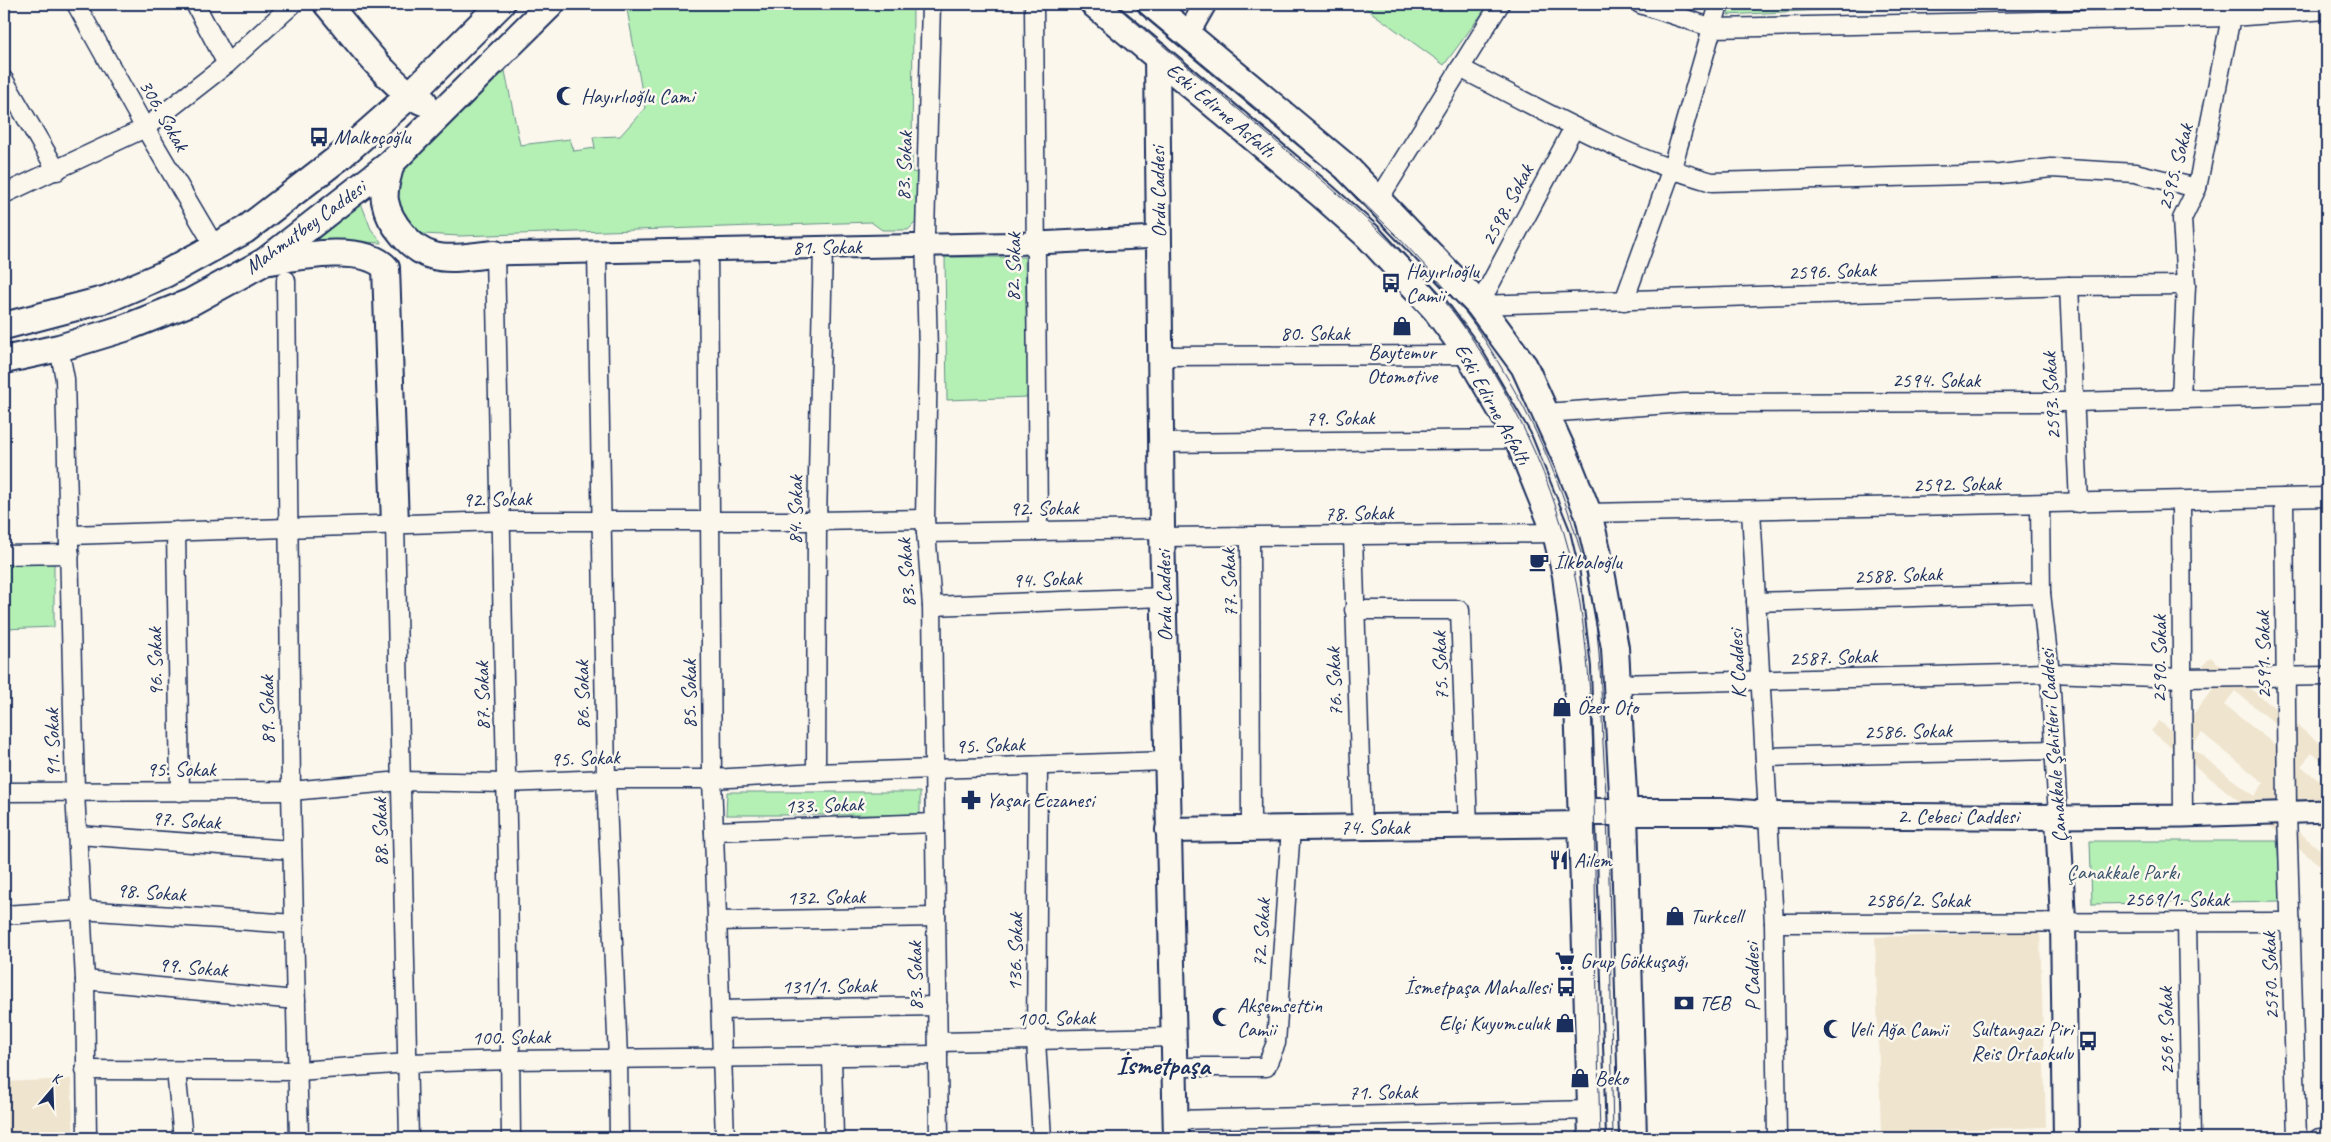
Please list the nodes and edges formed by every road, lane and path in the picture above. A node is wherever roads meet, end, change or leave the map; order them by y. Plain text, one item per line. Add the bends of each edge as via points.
1 (76, 4) edge
2 (194, 4) edge
3 (293, 4) edge
4 (327, 4) edge
5 (501, 4) edge
6 (551, 4) edge
7 (931, 4) edge
8 (1034, 4) edge
9 (1094, 4) edge
10 (1152, 4) edge
11 (1204, 4) edge
12 (1500, 4) edge
13 (1640, 4) edge
14 (1719, 4) edge
15 (2327, 10) edge
16 (2231, 17) junction
17 (1714, 28) junction
18 (1188, 34) junction
19 (1156, 55) junction
20 (227, 64) junction
21 (1460, 68) junction
22 (4, 80) edge
23 (410, 95) junction
24 (451, 104) junction
25 (1574, 127) junction
26 (145, 128) junction
27 (391, 164) junction
28 (57, 171) junction
29 (1671, 171) junction
30 (2197, 188) junction
31 (4, 194) edge
32 (1379, 199) junction
33 (1158, 237) junction
34 (1037, 242) junction
35 (926, 244) junction
36 (216, 247) junction
37 (823, 247) junction
38 (708, 249) junction
39 (597, 251) junction
40 (495, 254) junction
41 (264, 262) junction
42 (286, 280) dead end
43 (2186, 285) junction
44 (2069, 286) junction
45 (1624, 301) junction
46 (1479, 305) junction
47 (5, 322) edge
48 (59, 348) junction
49 (1160, 356) junction
50 (1469, 356) junction
51 (4, 360) edge
52 (2327, 395) edge
53 (2181, 398) junction
54 (2074, 402) junction
55 (1545, 413) junction
56 (1518, 439) junction
57 (1162, 443) junction
58 (2327, 497) edge
59 (2284, 498) junction
60 (2181, 500) junction
61 (2079, 503) junction
62 (2040, 505) junction
63 (1751, 510) junction
64 (1588, 513) junction
65 (710, 520) junction
66 (500, 521) junction
67 (602, 521) junction
68 (817, 521) junction
69 (395, 524) junction
70 (925, 526) junction
71 (288, 527) junction
72 (176, 531) junction
73 (1038, 531) junction
74 (1163, 533) junction
75 (1556, 533) junction
76 (70, 535) junction
77 (1353, 536) junction
78 (1250, 537) junction
79 (70, 554) junction
80 (4, 556) edge
81 (2041, 593) junction
82 (1164, 597) junction
83 (1756, 602) junction
84 (932, 606) junction
85 (1354, 610) junction
86 (2050, 673) junction
87 (2285, 676) junction
88 (2327, 676) edge
89 (2181, 678) junction
90 (1761, 681) junction
91 (1617, 684) junction
92 (2054, 750) junction
93 (1764, 757) junction
94 (1167, 761) junction
95 (1038, 766) junction
96 (934, 769) junction
97 (816, 773) junction
98 (606, 779) junction
99 (712, 779) junction
100 (401, 781) junction
101 (506, 782) junction
102 (4, 792) edge
103 (76, 792) junction
104 (180, 792) junction
105 (291, 792) junction
106 (2327, 811) edge
107 (2287, 812) junction
108 (1768, 815) junction
109 (2183, 816) junction
110 (2058, 817) junction
111 (1582, 818) junction
112 (1624, 819) junction
113 (935, 824) junction
114 (1362, 826) junction
115 (1468, 827) junction
116 (1256, 828) junction
117 (1291, 828) junction
118 (1168, 830) junction
119 (714, 831) junction
120 (78, 835) junction
121 (292, 850) junction
122 (80, 910) junction
123 (4, 915) edge
124 (936, 917) junction
125 (2063, 921) junction
126 (717, 922) junction
127 (2291, 922) junction
128 (2187, 923) junction
129 (295, 924) junction
130 (1774, 924) junction
131 (85, 980) junction
132 (296, 1000) junction
133 (938, 1006) junction
134 (721, 1010) junction
135 (1174, 1037) junction
136 (1036, 1041) junction
137 (938, 1049) junction
138 (832, 1056) junction
139 (720, 1057) junction
140 (618, 1058) junction
141 (509, 1060) junction
142 (408, 1062) junction
143 (1174, 1067) junction
144 (85, 1070) junction
145 (298, 1071) junction
146 (176, 1072) junction
147 (1591, 1110) junction
148 (1176, 1129) edge
149 (87, 1138) edge
150 (183, 1138) edge
151 (299, 1138) edge
152 (409, 1138) edge
153 (511, 1138) edge
154 (619, 1138) edge
155 (724, 1138) edge
156 (834, 1138) edge
157 (939, 1138) edge
158 (1042, 1138) edge
159 (1592, 1138) edge
160 (1632, 1138) edge
161 (1777, 1138) edge
162 (2066, 1138) edge
163 (2191, 1138) edge
164 (2297, 1138) edge
165 (2318, 1138) edge
166 (2327, 1138) edge

1 - 26 street, 306. Sokak
2 - 20 street
3 - 20 street
4 - 23 main road
5 - 23 main road, Mahmutbey Caddesi
6 - 24 main road, Mahmutbey Caddesi
7 - 35 street, 83. Sokak
8 - 34 street, 82. Sokak
9 - 19 main road, Eski Edirne Asfaltı
10 - 18 main road, Eski Edirne Asfaltı
11 - 18 street
12 - 21 street
13 - 17 street
14 - 17 street
15 - 16 street
16 - 17 street
16 - 30 street, 2595. Sokak
17 - 29 street
18 - 32 main road, Eski Edirne Asfaltı via 1346,167
19 - 33 main road, Ordu Caddesi
19 - 50 main road, Eski Edirne Asfaltı via 1368,236 1436,310
20 - 26 street
21 - 25 street
21 - 32 street
22 - 28 street
23 - 24 main road via 433,105
23 - 36 main road, Mahmutbey Caddesi via 341,156 245,230
24 - 27 main road, Mahmutbey Caddesi
25 - 29 street
25 - 46 street, 2598. Sokak
26 - 28 street
26 - 36 street, 306. Sokak
27 - 40 main road via 384,188 385,203 408,243 434,256
27 - 41 main road, Mahmutbey Caddesi
28 - 31 street
29 - 30 street via 1712,182 2084,169 2135,173
29 - 45 street
30 - 43 street, 2595. Sokak via 2182,219
32 - 46 main road, Eski Edirne Asfaltı
33 - 34 street, 81. Sokak
33 - 49 main road, Ordu Caddesi
34 - 35 street, 81. Sokak
34 - 73 street, 82. Sokak
35 - 37 street, 81. Sokak
35 - 70 street, 83. Sokak
36 - 47 main road, Mahmutbey Caddesi via 107,299
37 - 38 street, 81. Sokak
37 - 68 street, 84. Sokak
38 - 39 street, 81. Sokak
38 - 65 street, 85. Sokak
39 - 40 street, 81. Sokak
39 - 67 street, 86. Sokak
40 - 66 street, 87. Sokak
41 - 48 main road, Mahmutbey Caddesi via 191,302 125,328
41 - 69 main road via 336,254 369,256 380,260 386,268
42 - 71 street, 89. Sokak
43 - 44 street, 2596. Sokak
43 - 53 street, 2595. Sokak
44 - 45 street, 2596. Sokak
44 - 54 street, 2593. Sokak
45 - 46 street, 2596. Sokak
46 - 55 main road, Eski Edirne Asfaltı via 1524,366
48 - 51 main road, Mahmutbey Caddesi
48 - 76 street, 91. Sokak via 65,380
49 - 50 street, 80. Sokak
49 - 57 main road, Ordu Caddesi
50 - 56 main road, Eski Edirne Asfaltı
52 - 53 street, 2594. Sokak
53 - 54 street, 2594. Sokak
54 - 55 street, 2594. Sokak via 1684,403
54 - 61 street, 2593. Sokak
55 - 64 main road, Eski Edirne Asfaltı
56 - 57 street, 79. Sokak
56 - 75 main road, Eski Edirne Asfaltı
57 - 74 main road, Ordu Caddesi
58 - 59 street, 2592. Sokak
59 - 60 street, 2592. Sokak
59 - 87 street, 2591. Sokak
60 - 61 street, 2592. Sokak
60 - 89 street, 2590. Sokak
61 - 62 street, 2592. Sokak
62 - 63 street, 2592. Sokak
62 - 81 street, Çanakkale Şehitleri Caddesi
63 - 64 street, 2592. Sokak
63 - 83 street, K Caddesi
64 - 91 main road, Eski Edirne Asfaltı via 1615,648
65 - 67 street, 92. Sokak
65 - 68 street, 92. Sokak
65 - 99 street, 85. Sokak
66 - 67 street, 92. Sokak
66 - 69 street, 92. Sokak
66 - 101 street, 87. Sokak
67 - 98 street, 86. Sokak
68 - 70 street, 92. Sokak
68 - 97 street, 84. Sokak
69 - 71 street, 92. Sokak
69 - 100 street, 88. Sokak
70 - 73 street, 92. Sokak
70 - 84 street, 83. Sokak
71 - 72 street, 92. Sokak
71 - 105 street, 89. Sokak
72 - 76 street, 92. Sokak
72 - 104 street, 96. Sokak
73 - 74 street, 92. Sokak
74 - 78 street, 78. Sokak
74 - 82 main road, Ordu Caddesi
75 - 77 street, 78. Sokak
75 - 111 main road, Eski Edirne Asfaltı via 1566,575 1577,668
76 - 79 street, 91. Sokak
77 - 78 street, 78. Sokak
77 - 85 street, 76. Sokak
78 - 116 street, 77. Sokak
79 - 80 street
79 - 103 street, 91. Sokak
81 - 83 street, 2588. Sokak
81 - 86 street, Çanakkale Şehitleri Caddesi
82 - 84 street, 94. Sokak
82 - 94 main road, Ordu Caddesi
83 - 90 street, K Caddesi
84 - 96 street, 83. Sokak
85 - 114 street, 76. Sokak
85 - 115 street, 75. Sokak via 1460,610
86 - 89 street, 2587. Sokak
86 - 90 street, 2587. Sokak
86 - 92 street, Çanakkale Şehitleri Caddesi
87 - 88 street, 2587. Sokak
87 - 89 street, 2587. Sokak
87 - 107 street, 2591. Sokak
89 - 109 street, 2590. Sokak
90 - 91 street, 2587. Sokak
90 - 93 street, K Caddesi
91 - 112 main road, Eski Edirne Asfaltı
92 - 93 street, 2586. Sokak
92 - 110 street, Çanakkale Şehitleri Caddesi
93 - 108 street, K Caddesi
94 - 95 street, 95. Sokak
94 - 118 main road, Ordu Caddesi
95 - 96 street, 95. Sokak
95 - 136 street, 136. Sokak
96 - 97 street, 95. Sokak
96 - 113 street, 83. Sokak
97 - 99 street, 95. Sokak
98 - 99 street, 95. Sokak
98 - 101 street, 95. Sokak
98 - 140 street, 86. Sokak
99 - 119 street, 85. Sokak
100 - 101 street, 95. Sokak
100 - 105 street, 95. Sokak
100 - 142 street, 88. Sokak
101 - 141 street, 87. Sokak
102 - 103 street, 95. Sokak
103 - 104 street, 95. Sokak
103 - 120 street, 91. Sokak
104 - 105 street, 95. Sokak
105 - 121 street, 89. Sokak
106 - 107 street, 2. Cebeci Caddesi
107 - 109 street, 2. Cebeci Caddesi
107 - 127 street, 2570. Sokak
108 - 110 main road, 2. Cebeci Caddesi
108 - 112 main road via 1727,812
108 - 130 street, P Caddesi
109 - 110 street, 2. Cebeci Caddesi
110 - 125 main road, Çanakkale Şehitleri Caddesi
111 - 112 main road
111 - 115 main road, 74. Sokak
111 - 147 main road, Eski Edirne Asfaltı
112 - 160 main road, Eski Edirne Asfaltı
113 - 119 street, 133. Sokak
113 - 124 street, 83. Sokak
114 - 115 main road, 74. Sokak
114 - 117 main road, 74. Sokak
116 - 117 main road, 74. Sokak
116 - 118 main road, 74. Sokak
117 - 143 street, 72. Sokak via 1276,1043 1266,1067
118 - 135 main road, Ordu Caddesi
119 - 126 street, 85. Sokak
120 - 121 street, 97. Sokak
120 - 122 street, 91. Sokak
121 - 129 street, 89. Sokak
122 - 123 street, 98. Sokak
122 - 129 street, 98. Sokak
122 - 131 street, 91. Sokak
124 - 126 street, 132. Sokak
124 - 133 street, 83. Sokak
125 - 128 street, 2569/1. Sokak
125 - 130 street, 2586/2. Sokak
125 - 162 main road, Çanakkale Şehitleri Caddesi
126 - 134 street, 85. Sokak
127 - 128 street, 2569/1. Sokak
127 - 164 street, 2570. Sokak
128 - 163 street, 2569. Sokak
129 - 132 street, 89. Sokak
130 - 161 street, P Caddesi
131 - 132 street, 99. Sokak
131 - 144 street, 91. Sokak
132 - 145 street, 89. Sokak
133 - 134 street, 131/1. Sokak
133 - 137 street, 83. Sokak
134 - 139 street, 85. Sokak
135 - 136 street, 100. Sokak
135 - 143 main road, Ordu Caddesi
136 - 137 street, 100. Sokak
136 - 158 street, 136. Sokak
137 - 138 street, 100. Sokak
137 - 157 street, 83. Sokak
138 - 139 street, 100. Sokak
138 - 156 street
139 - 140 street, 100. Sokak
139 - 155 street, 85. Sokak
140 - 141 street, 100. Sokak
140 - 154 street, 86. Sokak
141 - 142 street, 100. Sokak
141 - 153 street, 87. Sokak
142 - 145 street, 100. Sokak
142 - 152 street, 88. Sokak
143 - 148 main road, Ordu Caddesi
144 - 146 street, 100. Sokak
144 - 149 street, 91. Sokak
145 - 146 street, 100. Sokak
145 - 151 street, 89. Sokak
146 - 150 street
147 - 148 street, 71. Sokak
147 - 159 main road, Eski Edirne Asfaltı
165 - 166 street

